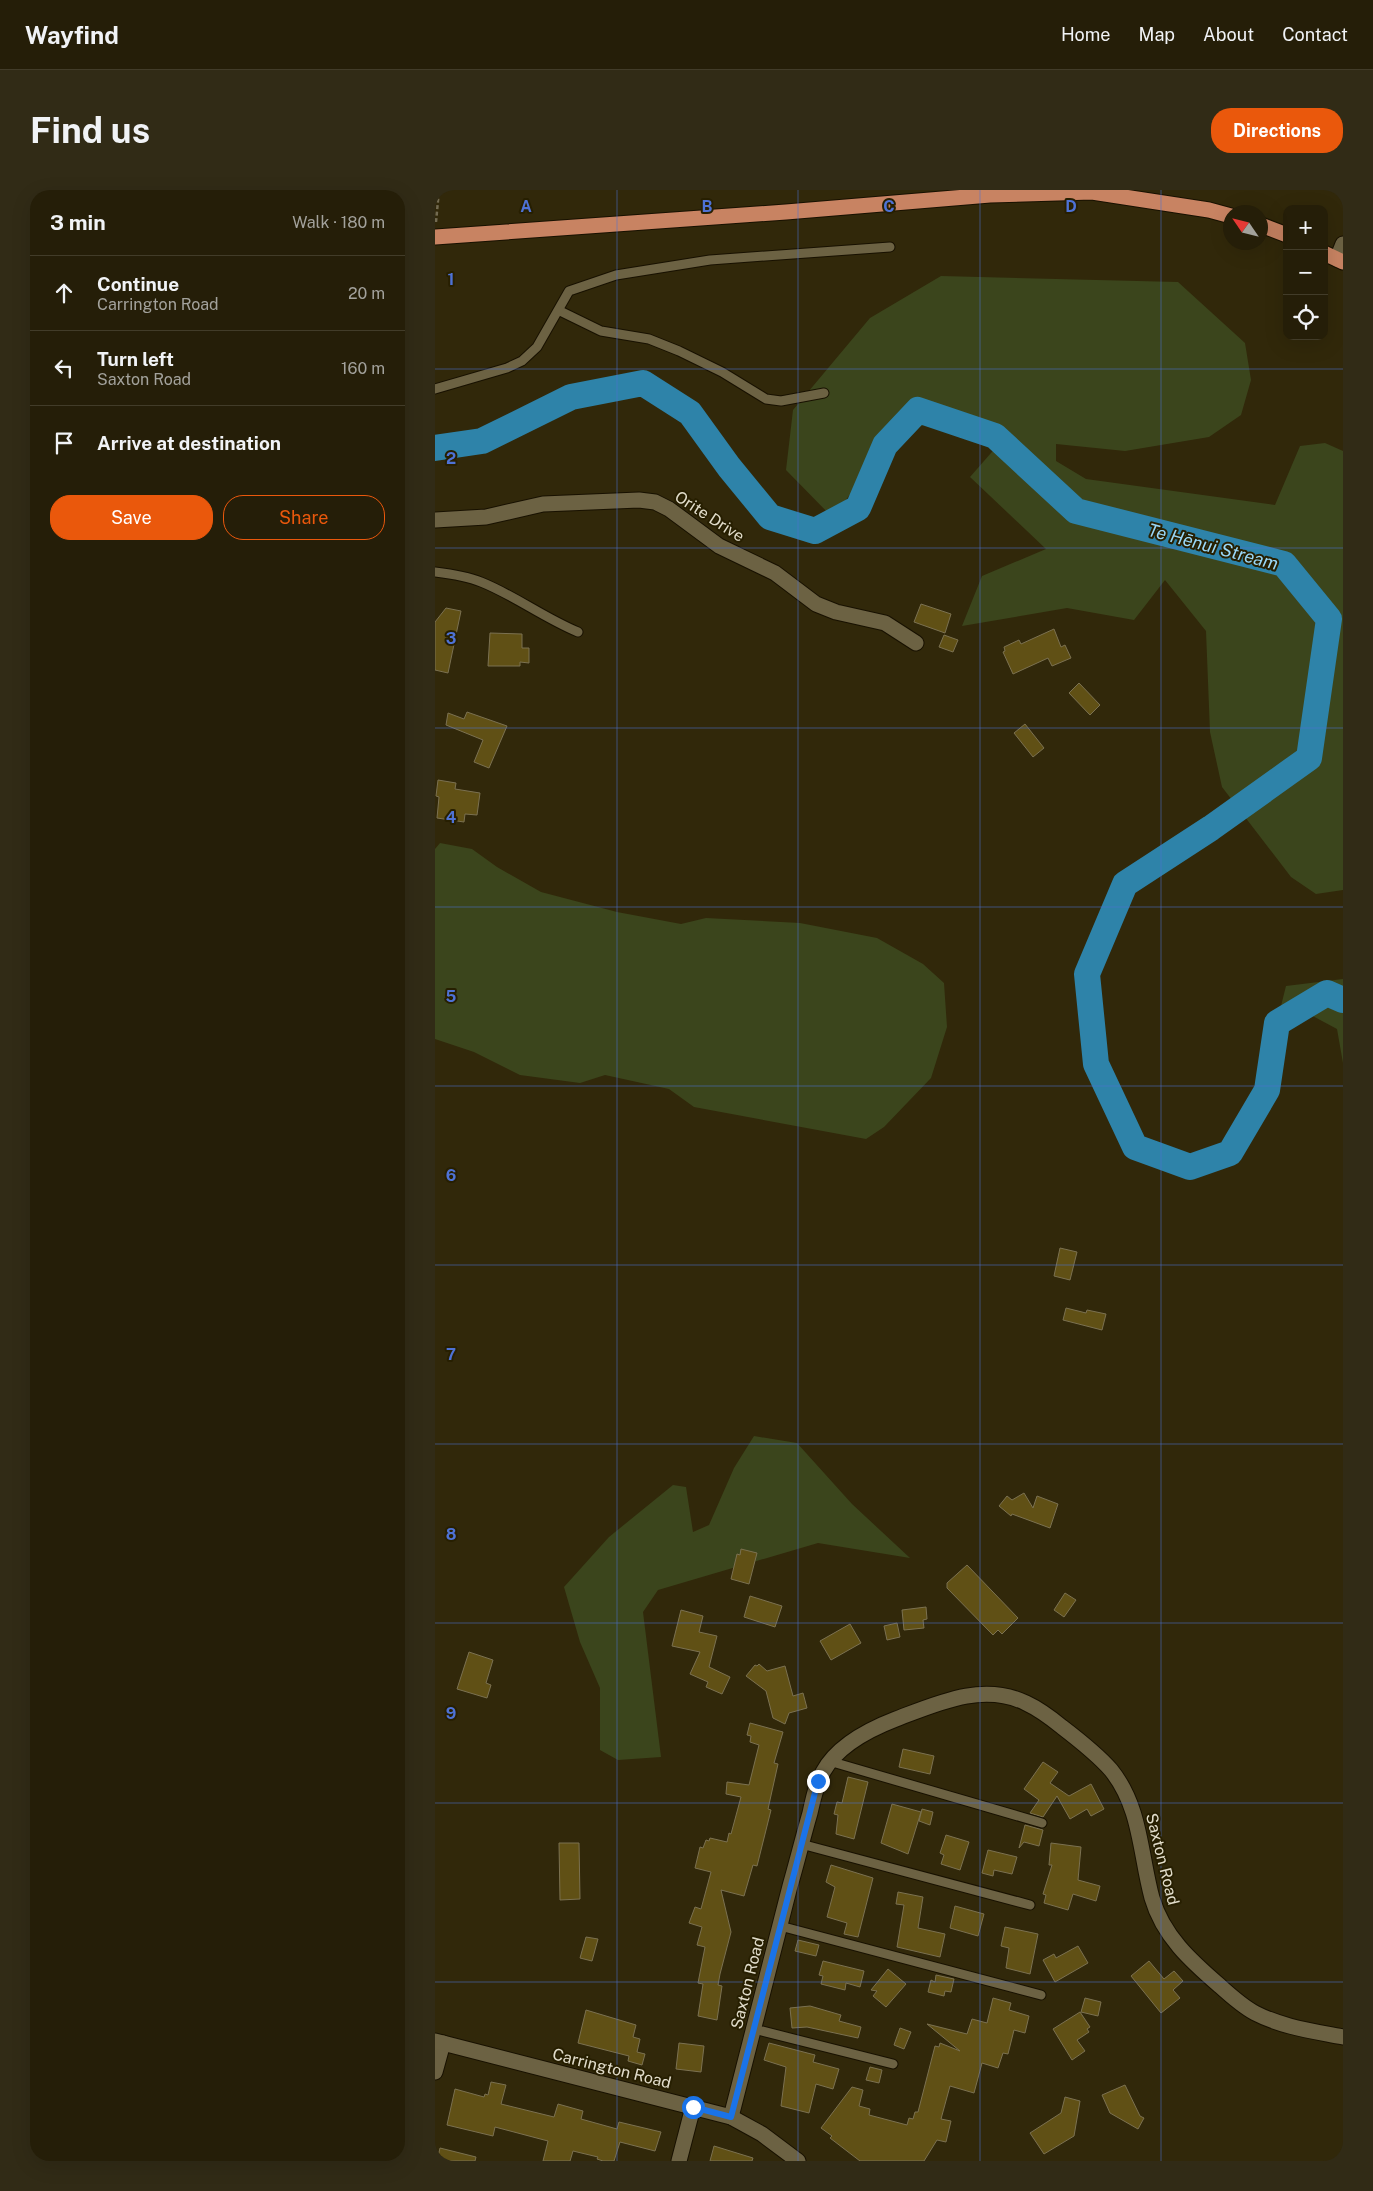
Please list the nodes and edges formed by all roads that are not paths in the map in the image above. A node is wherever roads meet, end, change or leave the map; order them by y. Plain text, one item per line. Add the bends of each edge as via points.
1 (1223, 214) edge
2 (1268, 227) edge
3 (1283, 233) edge
4 (435, 237) edge
5 (1343, 244) edge
6 (890, 247) dead end
7 (1335, 258) edge
8 (559, 311) junction
9 (435, 389) edge
10 (824, 393) dead end
11 (435, 520) edge
12 (435, 572) edge
13 (578, 632) dead end
14 (916, 643) dead end
15 (829, 1761) junction
16 (1042, 1823) dead end
17 (801, 1844) junction
18 (1029, 1905) dead end
19 (780, 1926) junction
20 (1041, 1995) dead end
21 (754, 2029) junction
22 (1343, 2038) edge
23 (439, 2042) edge
24 (893, 2064) dead end
25 (435, 2072) edge
26 (693, 2107) junction
27 (731, 2117) junction
28 (679, 2161) edge
29 (798, 2161) edge

1 - 4 highway via 1092,192 990,196
2 - 3 highway
5 - 7 street
6 - 8 lane via 710,260 616,275 569,291
8 - 9 lane via 537,347 522,361
8 - 10 lane via 601,331 649,339 679,351 766,398 781,401
11 - 14 street, Orite Drive via 486,516 543,504 655,502 719,546 775,573 817,604 836,612 885,623
12 - 13 lane via 481,582
15 - 16 lane
15 - 17 street, Saxton Road via 818,1781
15 - 22 street, Saxton Road via 867,1733 949,1699 995,1694 1027,1703 1095,1754 1121,1785 1140,1835 1158,1914 1179,1949 1255,2013 1286,2025
17 - 18 lane
17 - 19 street, Saxton Road
19 - 20 lane
19 - 21 street, Saxton Road
21 - 24 lane
21 - 27 street, Saxton Road
23 - 25 street
23 - 26 street, Carrington Road
26 - 27 street, Carrington Road
26 - 28 street
27 - 29 street, Carrington Road via 762,2134

